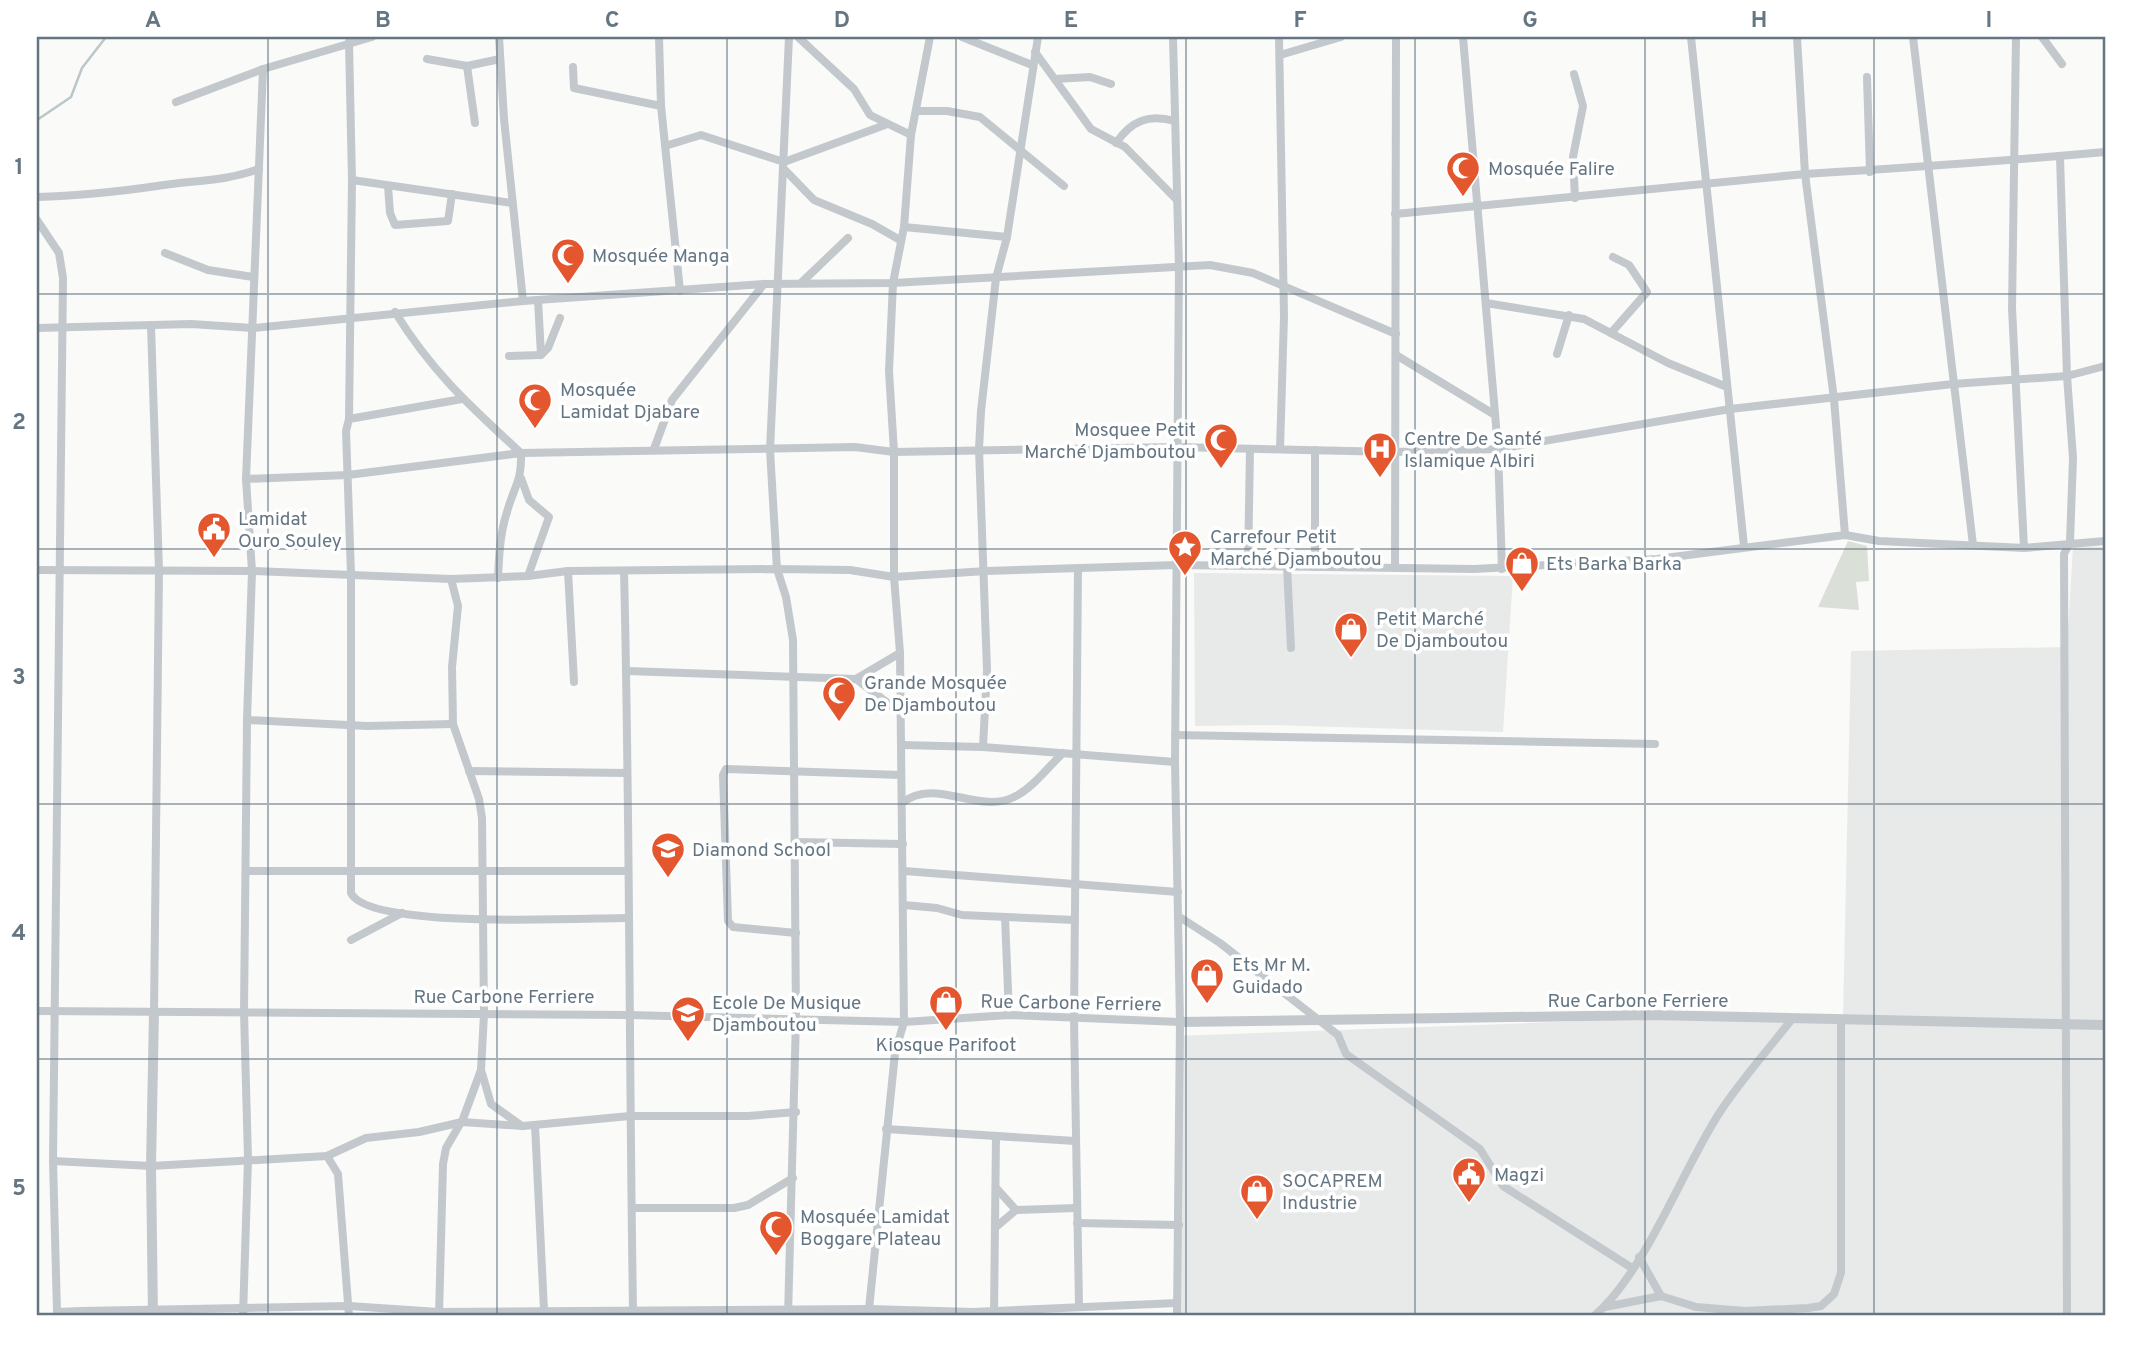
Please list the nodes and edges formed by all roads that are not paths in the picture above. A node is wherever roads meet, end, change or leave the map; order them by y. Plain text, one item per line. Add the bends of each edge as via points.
1 (372, 37) edge
2 (499, 37) edge
3 (659, 37) edge
4 (789, 37) edge
5 (798, 37) edge
6 (930, 37) edge
7 (962, 37) edge
8 (1038, 37) edge
9 (1173, 37) edge
10 (1279, 37) edge
11 (1340, 37) edge
12 (1396, 37) edge
13 (1463, 37) edge
14 (1691, 37) edge
15 (1797, 37) edge
16 (1913, 37) edge
17 (2016, 37) edge
18 (2042, 37) edge
19 (349, 43) junction
20 (1035, 52) junction
21 (1280, 55) junction
22 (427, 59) dead end
23 (500, 59) junction
24 (2062, 64) dead end
25 (1032, 65) junction
26 (467, 66) junction
27 (573, 67) dead end
28 (263, 69) junction
29 (1574, 75) dead end
30 (1867, 77) dead end
31 (1055, 79) junction
32 (1111, 84) dead end
33 (176, 102) dead end
34 (661, 106) junction
35 (916, 111) junction
36 (1175, 121) junction
37 (475, 123) dead end
38 (885, 124) junction
39 (911, 135) junction
40 (1116, 143) junction
41 (665, 146) junction
42 (1020, 151) junction
43 (2105, 152) edge
44 (2060, 156) junction
45 (2016, 160) junction
46 (783, 165) junction
47 (1929, 165) junction
48 (259, 169) junction
49 (1870, 172) junction
50 (1805, 174) junction
51 (352, 180) junction
52 (388, 186) junction
53 (1064, 186) dead end
54 (1707, 186) junction
55 (452, 194) junction
56 (37, 197) edge
57 (1575, 198) junction
58 (1177, 200) junction
59 (512, 203) junction
60 (1475, 207) junction
61 (1395, 214) junction
62 (37, 220) edge
63 (904, 227) junction
64 (1007, 237) junction
65 (848, 238) dead end
66 (900, 240) junction
67 (165, 253) dead end
68 (1613, 257) dead end
69 (1179, 268) junction
70 (253, 277) junction
71 (996, 278) junction
72 (801, 283) junction
73 (893, 283) junction
74 (764, 284) junction
75 (779, 285) junction
76 (1281, 285) junction
77 (680, 291) junction
78 (538, 300) junction
79 (523, 301) junction
80 (1486, 303) junction
81 (395, 313) junction
82 (1569, 315) junction
83 (351, 316) junction
84 (560, 317) dead end
85 (151, 326) junction
86 (61, 327) junction
87 (37, 328) edge
88 (253, 328) junction
89 (1611, 333) junction
90 (1396, 334) junction
91 (1557, 354) dead end
92 (541, 355) junction
93 (1396, 355) junction
94 (509, 356) dead end
95 (2105, 366) edge
96 (2067, 376) junction
97 (2018, 379) junction
98 (1953, 384) junction
99 (1727, 387) junction
100 (462, 399) junction
101 (1834, 399) junction
102 (1730, 409) junction
103 (1495, 415) junction
104 (349, 419) junction
105 (1176, 447) junction
106 (654, 449) junction
107 (979, 449) junction
108 (1250, 449) junction
109 (1280, 449) junction
110 (770, 450) junction
111 (1315, 450) junction
112 (1497, 450) junction
113 (894, 452) junction
114 (1395, 452) junction
115 (521, 453) junction
116 (348, 475) junction
117 (521, 478) junction
118 (246, 479) junction
119 (1845, 535) junction
120 (2105, 541) edge
121 (2070, 542) junction
122 (1972, 545) junction
123 (1744, 546) junction
124 (2024, 548) junction
125 (1177, 565) junction
126 (1248, 566) junction
127 (1287, 567) junction
128 (1314, 567) junction
129 (1079, 568) junction
130 (1395, 568) junction
131 (777, 569) junction
132 (1502, 569) junction
133 (37, 570) edge
134 (986, 570) junction
135 (61, 571) junction
136 (159, 571) junction
137 (252, 571) junction
138 (568, 571) junction
139 (624, 571) junction
140 (351, 574) junction
141 (528, 576) junction
142 (894, 577) junction
143 (498, 578) junction
144 (451, 579) junction
145 (1291, 648) dead end
146 (900, 653) junction
147 (627, 671) junction
148 (856, 678) junction
149 (793, 679) junction
150 (574, 682) dead end
151 (901, 713) junction
152 (247, 720) junction
153 (349, 724) junction
154 (453, 724) junction
155 (1175, 735) junction
156 (1655, 744) dead end
157 (901, 745) junction
158 (983, 747) junction
159 (1063, 753) junction
160 (1076, 754) junction
161 (1175, 762) junction
162 (469, 771) junction
163 (792, 772) junction
164 (627, 773) junction
165 (901, 775) junction
166 (902, 803) junction
167 (795, 842) junction
168 (904, 844) junction
169 (483, 870) junction
170 (246, 871) junction
171 (350, 871) junction
172 (627, 871) junction
173 (904, 871) junction
174 (1076, 883) junction
175 (1178, 892) junction
176 (904, 905) junction
177 (402, 913) junction
178 (1178, 916) junction
179 (1005, 917) junction
180 (627, 918) junction
181 (483, 919) junction
182 (1074, 920) junction
183 (796, 933) junction
184 (351, 940) dead end
185 (37, 1011) edge
186 (56, 1011) junction
187 (154, 1012) junction
188 (244, 1012) junction
189 (484, 1014) junction
190 (629, 1015) junction
191 (1009, 1015) junction
192 (796, 1018) junction
193 (1792, 1019) junction
194 (1074, 1020) junction
195 (1841, 1021) junction
196 (904, 1022) junction
197 (1180, 1022) junction
198 (1318, 1022) junction
199 (2064, 1024) junction
200 (2105, 1025) edge
201 (481, 1070) junction
202 (796, 1112) junction
203 (630, 1116) junction
204 (462, 1122) junction
205 (535, 1125) junction
206 (523, 1126) junction
207 (886, 1129) junction
208 (996, 1136) junction
209 (1075, 1141) junction
210 (327, 1156) junction
211 (248, 1159) junction
212 (53, 1161) junction
213 (151, 1166) junction
214 (793, 1178) junction
215 (997, 1189) junction
216 (632, 1208) junction
217 (1077, 1208) junction
218 (1016, 1210) junction
219 (1077, 1223) junction
220 (1179, 1225) junction
221 (996, 1227) junction
222 (1639, 1256) junction
223 (1632, 1268) junction
224 (1661, 1296) junction
225 (1177, 1303) junction
226 (349, 1306) junction
227 (1079, 1306) junction
228 (1605, 1307) junction
229 (633, 1309) junction
230 (869, 1309) junction
231 (544, 1310) junction
232 (243, 1313) edge
233 (529, 1313) edge
234 (994, 1313) junction
235 (58, 1314) edge
236 (153, 1314) edge
237 (439, 1314) edge
238 (788, 1314) edge
239 (973, 1314) edge
240 (349, 1316) edge
241 (1177, 1316) edge
242 (1594, 1316) edge
243 (2067, 1316) edge

1 - 19 street
2 - 23 street
3 - 34 street
4 - 46 street
5 - 38 street via 854,89 870,115
6 - 35 street
7 - 25 street
8 - 20 street
9 - 36 street
10 - 21 street
11 - 21 street
12 - 61 street
13 - 60 street
14 - 54 street
15 - 50 street
16 - 47 street
17 - 45 street
18 - 24 street
19 - 28 street
19 - 51 street
20 - 25 street
20 - 31 street
21 - 76 street
22 - 26 street
23 - 26 street
23 - 59 street
25 - 42 street
26 - 37 street
27 - 34 street via 573,83 578,89
28 - 33 street
28 - 48 street
29 - 57 street via 1583,106 1573,157
30 - 49 street
31 - 32 street via 1090,77
31 - 40 street via 1091,129
34 - 41 street
35 - 39 street
35 - 42 street via 980,117
36 - 40 street via 1145,118 1133,123
36 - 58 street
38 - 39 street
38 - 46 street
39 - 63 street
40 - 58 street
41 - 46 street via 701,135
41 - 77 street
42 - 53 street
42 - 64 street
43 - 44 street
44 - 45 street
44 - 96 street
45 - 47 street
45 - 97 street via 2012,295
46 - 66 street via 814,200
46 - 75 street
47 - 49 street
47 - 98 street
48 - 56 street via 233,179 104,195
48 - 70 street
49 - 50 street
50 - 54 street
50 - 101 street
51 - 52 street
51 - 83 street
52 - 55 street
52 - 55 street via 396,225 448,221
54 - 57 street
54 - 99 street
55 - 59 street
57 - 60 street
58 - 69 street
59 - 79 street
60 - 61 street
60 - 80 street
61 - 90 street
62 - 86 street via 63,265
63 - 64 street
63 - 66 street
64 - 71 street
65 - 72 street
66 - 73 street
67 - 70 street via 208,270
68 - 89 street via 1629,265 1647,292
69 - 71 street
69 - 76 street via 1229,266
69 - 105 street
70 - 88 street
71 - 73 street
71 - 107 street
72 - 73 street
72 - 75 street
73 - 113 street via 889,372
74 - 75 street
74 - 77 street
74 - 106 street via 672,400
75 - 110 street
76 - 90 street
76 - 109 street
77 - 78 street
78 - 79 street
78 - 92 street
79 - 81 street
80 - 82 street
80 - 103 street
81 - 83 street
81 - 100 street via 420,354
82 - 89 street
82 - 91 street
83 - 88 street
83 - 104 street
84 - 92 street
85 - 86 street
85 - 88 street
85 - 136 street
86 - 87 street
86 - 135 street
88 - 118 street
89 - 99 street
90 - 93 street
92 - 94 street
93 - 103 street
93 - 114 street
95 - 96 street
96 - 97 street
96 - 121 street via 2073,458
97 - 98 street
97 - 124 street
98 - 101 street
98 - 122 street
99 - 102 street
100 - 104 street
100 - 115 street
101 - 102 street
101 - 119 street
102 - 112 street
102 - 123 street
103 - 112 street
104 - 116 street
105 - 107 street
105 - 108 street
105 - 125 street
106 - 110 street
106 - 115 street
107 - 113 street
107 - 134 street
108 - 109 street
108 - 126 street
109 - 111 street
110 - 113 street via 855,447
110 - 131 street
111 - 114 street
111 - 128 street
112 - 114 street
112 - 132 street
113 - 142 street
114 - 130 street
115 - 116 street
115 - 117 street
116 - 118 street
116 - 140 street
117 - 141 street via 529,500 549,517
117 - 143 street via 506,514
118 - 137 street
119 - 122 street
119 - 123 street
120 - 121 street
121 - 124 street
121 - 199 street via 2064,554
122 - 124 street
123 - 132 street via 1657,558
125 - 126 street
125 - 129 street
125 - 155 street
126 - 127 street
127 - 128 street
127 - 145 street
128 - 130 street
129 - 134 street
129 - 160 street
130 - 132 street
131 - 139 street
131 - 142 street via 850,570
131 - 149 street via 793,640
133 - 135 street
134 - 142 street
134 - 158 street
135 - 136 street
135 - 186 street
136 - 137 street
136 - 187 street
137 - 140 street
137 - 152 street
138 - 139 street
138 - 141 street
138 - 150 street
139 - 147 street
140 - 144 street
140 - 153 street
141 - 143 street
142 - 146 street
143 - 144 street
144 - 154 street via 458,606
146 - 148 street
146 - 151 street
147 - 149 street
147 - 164 street
148 - 149 street
148 - 151 street
149 - 163 street
151 - 157 street
152 - 153 street
152 - 170 street
153 - 154 street
153 - 171 street
154 - 162 street
155 - 156 street
155 - 161 street
157 - 158 street
157 - 165 street
158 - 159 street
159 - 160 street
159 - 166 street via 1011,799 921,792
160 - 161 street
160 - 174 street
161 - 175 street
162 - 164 street
162 - 169 street via 482,818
163 - 165 street
163 - 167 street
163 - 183 street via 732,767 723,775 728,920 733,928
164 - 172 street
165 - 166 street
166 - 168 street
167 - 168 street
167 - 183 street
168 - 173 street
169 - 171 street
169 - 172 street
169 - 181 street
170 - 171 street
170 - 188 street
171 - 177 street via 355,900
172 - 180 street
173 - 174 street
173 - 176 street
174 - 175 street
174 - 182 street
175 - 178 street
176 - 179 street
176 - 196 street
177 - 181 street
177 - 184 street
178 - 197 street
178 - 198 street via 1220,943
179 - 182 street
179 - 191 street
180 - 181 street
180 - 190 street
181 - 189 street
182 - 194 street
183 - 192 street
185 - 186 street, Rue Carbone Ferriere
186 - 187 street, Rue Carbone Ferriere
186 - 212 street
187 - 188 street, Rue Carbone Ferriere
187 - 213 street
188 - 189 street, Rue Carbone Ferriere
188 - 211 street
189 - 190 street, Rue Carbone Ferriere
189 - 201 street
190 - 192 street, Rue Carbone Ferriere
190 - 203 street
191 - 194 street, Rue Carbone Ferriere
191 - 196 street, Rue Carbone Ferriere
192 - 196 street, Rue Carbone Ferriere
192 - 202 street
193 - 195 street, Rue Carbone Ferriere
193 - 198 street, Rue Carbone Ferriere via 1652,1015
193 - 222 street via 1720,1112
194 - 197 street, Rue Carbone Ferriere
194 - 209 street
195 - 199 street, Rue Carbone Ferriere
195 - 224 street via 1841,1273 1834,1294 1821,1306 1745,1311 1696,1307
196 - 207 street via 895,1053
197 - 198 street, Rue Carbone Ferriere
197 - 220 street
198 - 223 street via 1338,1035 1346,1054 1480,1149 1503,1186
199 - 200 street, Rue Carbone Ferriere
199 - 243 street
201 - 204 street
201 - 206 street via 491,1104
202 - 203 street
202 - 214 street
203 - 205 street
203 - 216 street
204 - 206 street
204 - 210 street via 366,1138
204 - 237 street via 446,1148 443,1164
205 - 206 street
205 - 231 street
207 - 208 street
207 - 230 street
208 - 209 street
208 - 215 street
209 - 217 street
210 - 211 street
210 - 226 street via 338,1174
211 - 213 street
211 - 232 street
212 - 213 street
212 - 235 street
213 - 236 street
214 - 216 street via 748,1205 734,1208
214 - 238 street
215 - 218 street
215 - 221 street
216 - 229 street
217 - 218 street
217 - 219 street
218 - 221 street
219 - 220 street
219 - 227 street
220 - 225 street
221 - 234 street
222 - 223 street
222 - 224 street
223 - 228 street
224 - 228 street
225 - 227 street
225 - 241 street
226 - 232 street
226 - 237 street
226 - 240 street
227 - 234 street
228 - 242 street
229 - 231 street
229 - 238 street
230 - 238 street
230 - 239 street
231 - 233 street
232 - 236 street
233 - 237 street
234 - 239 street
235 - 236 street

